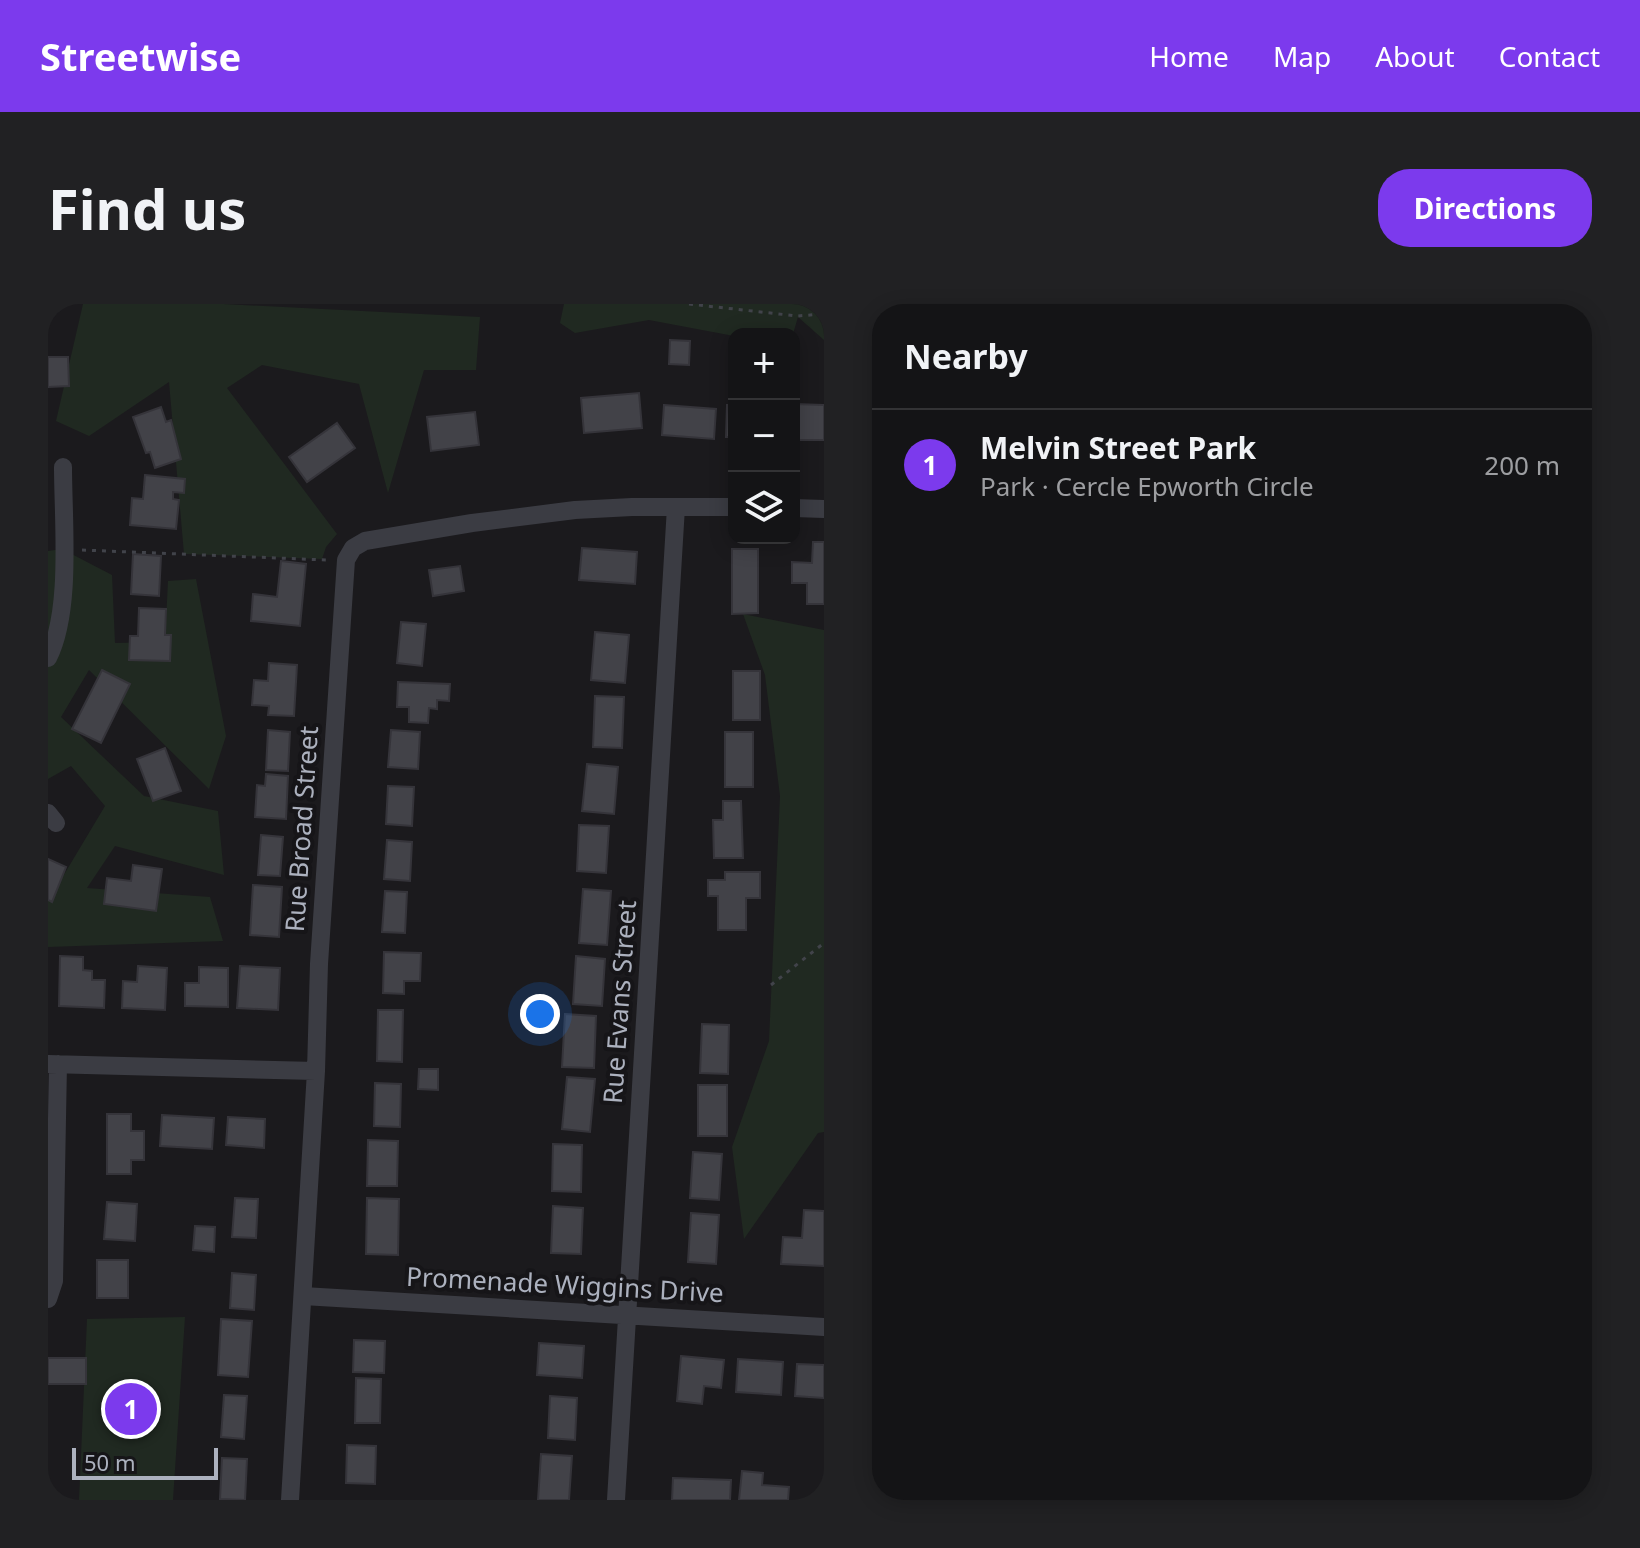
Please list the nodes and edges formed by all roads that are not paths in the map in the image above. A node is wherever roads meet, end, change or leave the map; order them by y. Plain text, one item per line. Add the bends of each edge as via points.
1 (63, 467) dead end
2 (676, 507) junction
3 (728, 507) edge
4 (800, 508) edge
5 (824, 509) edge
6 (48, 658) edge
7 (53, 1064) edge
8 (316, 1071) junction
9 (303, 1296) junction
10 (48, 1299) edge
11 (627, 1315) junction
12 (824, 1327) edge
13 (290, 1500) edge
14 (616, 1500) edge

1 - 6 street via 62,613
2 - 3 street
2 - 8 street, Rue Broad Street via 575,510 381,536 353,548 346,560
2 - 11 street, Rue Evans Street
4 - 5 street
7 - 8 street
7 - 10 street via 54,1281
8 - 9 street, Rue Broad Street
9 - 11 street, Promenade Wiggins Drive
9 - 13 street, Rue Broad Street
11 - 12 street, Promenade Wiggins Drive
11 - 14 street, Rue Evans Street

